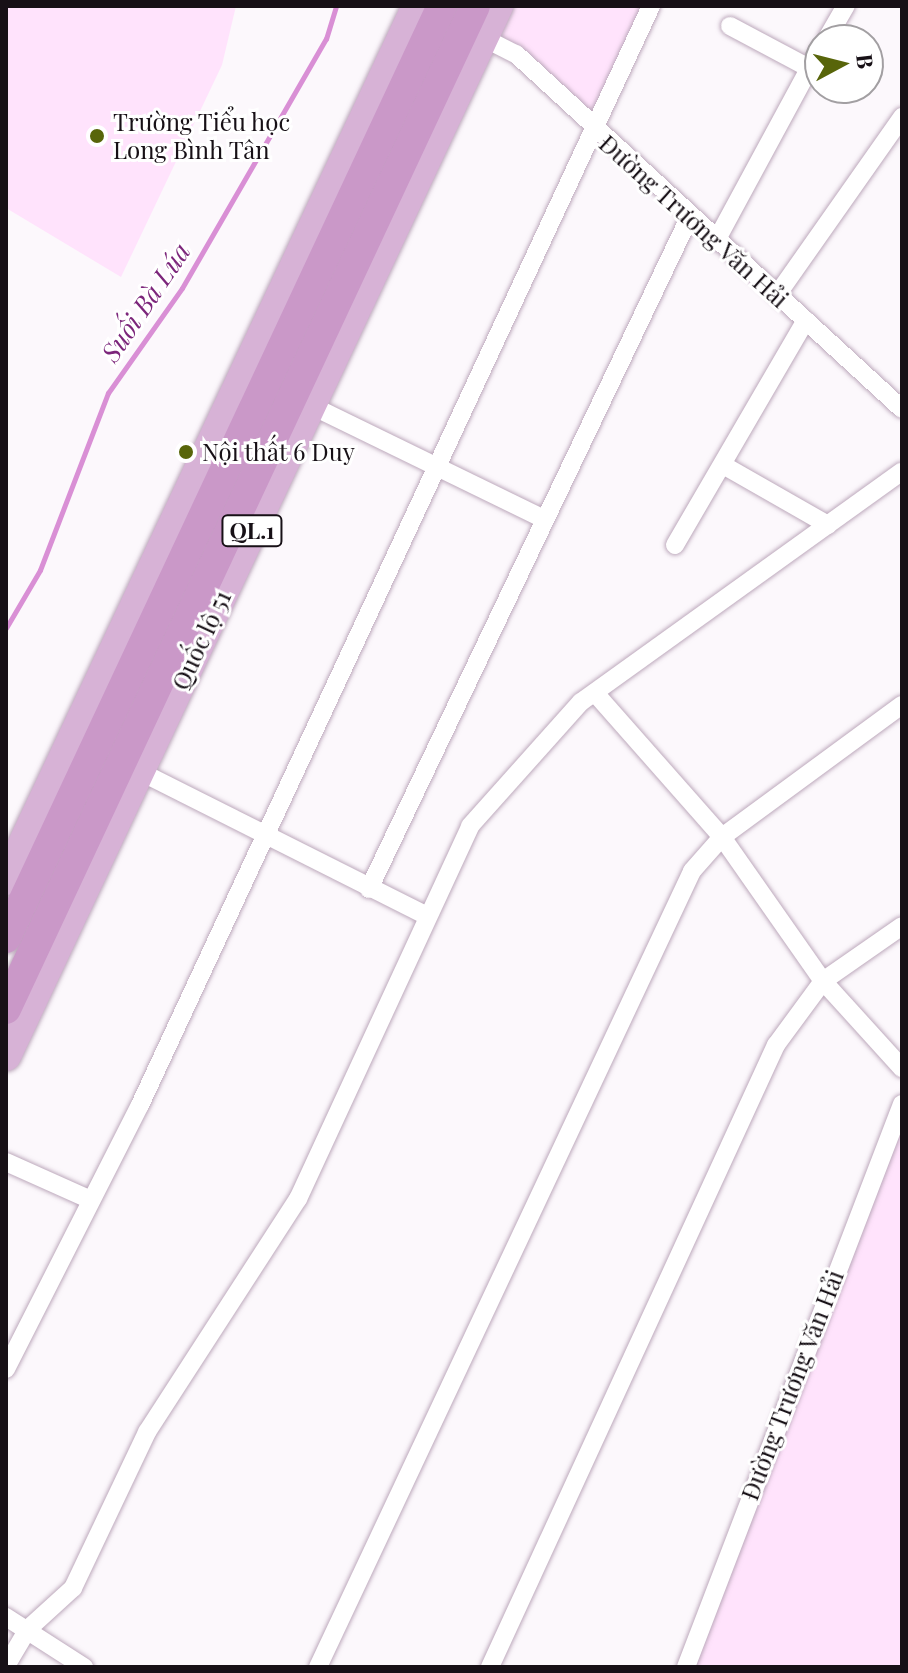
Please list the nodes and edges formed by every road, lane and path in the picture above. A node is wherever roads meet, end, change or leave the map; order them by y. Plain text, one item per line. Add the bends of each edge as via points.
1 (498, 6) edge
2 (651, 6) edge
3 (846, 6) edge
4 (428, 9) edge
5 (475, 24) edge
6 (835, 24) edge
7 (730, 26) dead end
8 (804, 65) edge
9 (804, 77) edge
10 (902, 117) edge
11 (594, 131) junction
12 (689, 218) junction
13 (716, 241) junction
14 (777, 295) junction
15 (806, 320) junction
16 (302, 401) junction
17 (902, 409) edge
18 (723, 465) junction
19 (434, 471) junction
20 (902, 471) edge
21 (544, 519) junction
22 (828, 525) junction
23 (675, 545) dead end
24 (143, 616) junction
25 (595, 693) junction
26 (902, 705) edge
27 (131, 768) junction
28 (264, 836) junction
29 (722, 837) junction
30 (6, 880) edge
31 (369, 889) junction
32 (425, 915) junction
33 (902, 926) edge
34 (6, 938) edge
35 (823, 981) junction
36 (6, 1009) edge
37 (6, 1056) edge
38 (902, 1068) edge
39 (902, 1104) edge
40 (6, 1162) edge
41 (91, 1200) junction
42 (6, 1369) edge
43 (6, 1617) edge
44 (28, 1629) junction
45 (6, 1666) edge
46 (84, 1667) edge
47 (318, 1667) edge
48 (490, 1667) edge
49 (686, 1667) edge

1 - 5 main road, Quốc lộ 51 / QL.1
2 - 11 street
3 - 6 street
4 - 5 highway
4 - 24 highway, Quốc lộ 51 / QL.1
5 - 11 street, Đường Trương Văn Hải via 516,54
5 - 16 main road, Quốc lộ 51 / QL.1
7 - 8 street
9 - 13 street
10 - 14 street
11 - 12 street, Đường Trương Văn Hải
11 - 19 street
12 - 13 street, Đường Trương Văn Hải
12 - 21 street
13 - 14 street, Đường Trương Văn Hải
14 - 15 street, Đường Trương Văn Hải
15 - 17 street, Đường Trương Văn Hải
15 - 18 street
16 - 19 street
16 - 27 highway, Quốc lộ 51 / QL.1
18 - 22 street
18 - 23 street
19 - 21 street
19 - 28 street
20 - 22 street
21 - 31 street
22 - 25 street
24 - 30 main road, Quốc lộ 51 / QL.1
24 - 34 highway, Quốc lộ 51 / QL.1
25 - 29 street
25 - 32 street via 524,759 470,826
26 - 29 street
27 - 28 street
27 - 36 highway, Quốc lộ 51 / QL.1
27 - 37 main road, Quốc lộ 51 / QL.1
28 - 31 street
28 - 41 street
29 - 35 street
29 - 47 street via 684,886
31 - 32 street
32 - 44 street via 298,1199 147,1432 73,1588
33 - 35 street
35 - 38 street
35 - 48 street via 756,1082
39 - 49 street, Đường Trương Văn Hải
40 - 41 street
41 - 42 street
43 - 44 street
44 - 45 street
44 - 46 street

